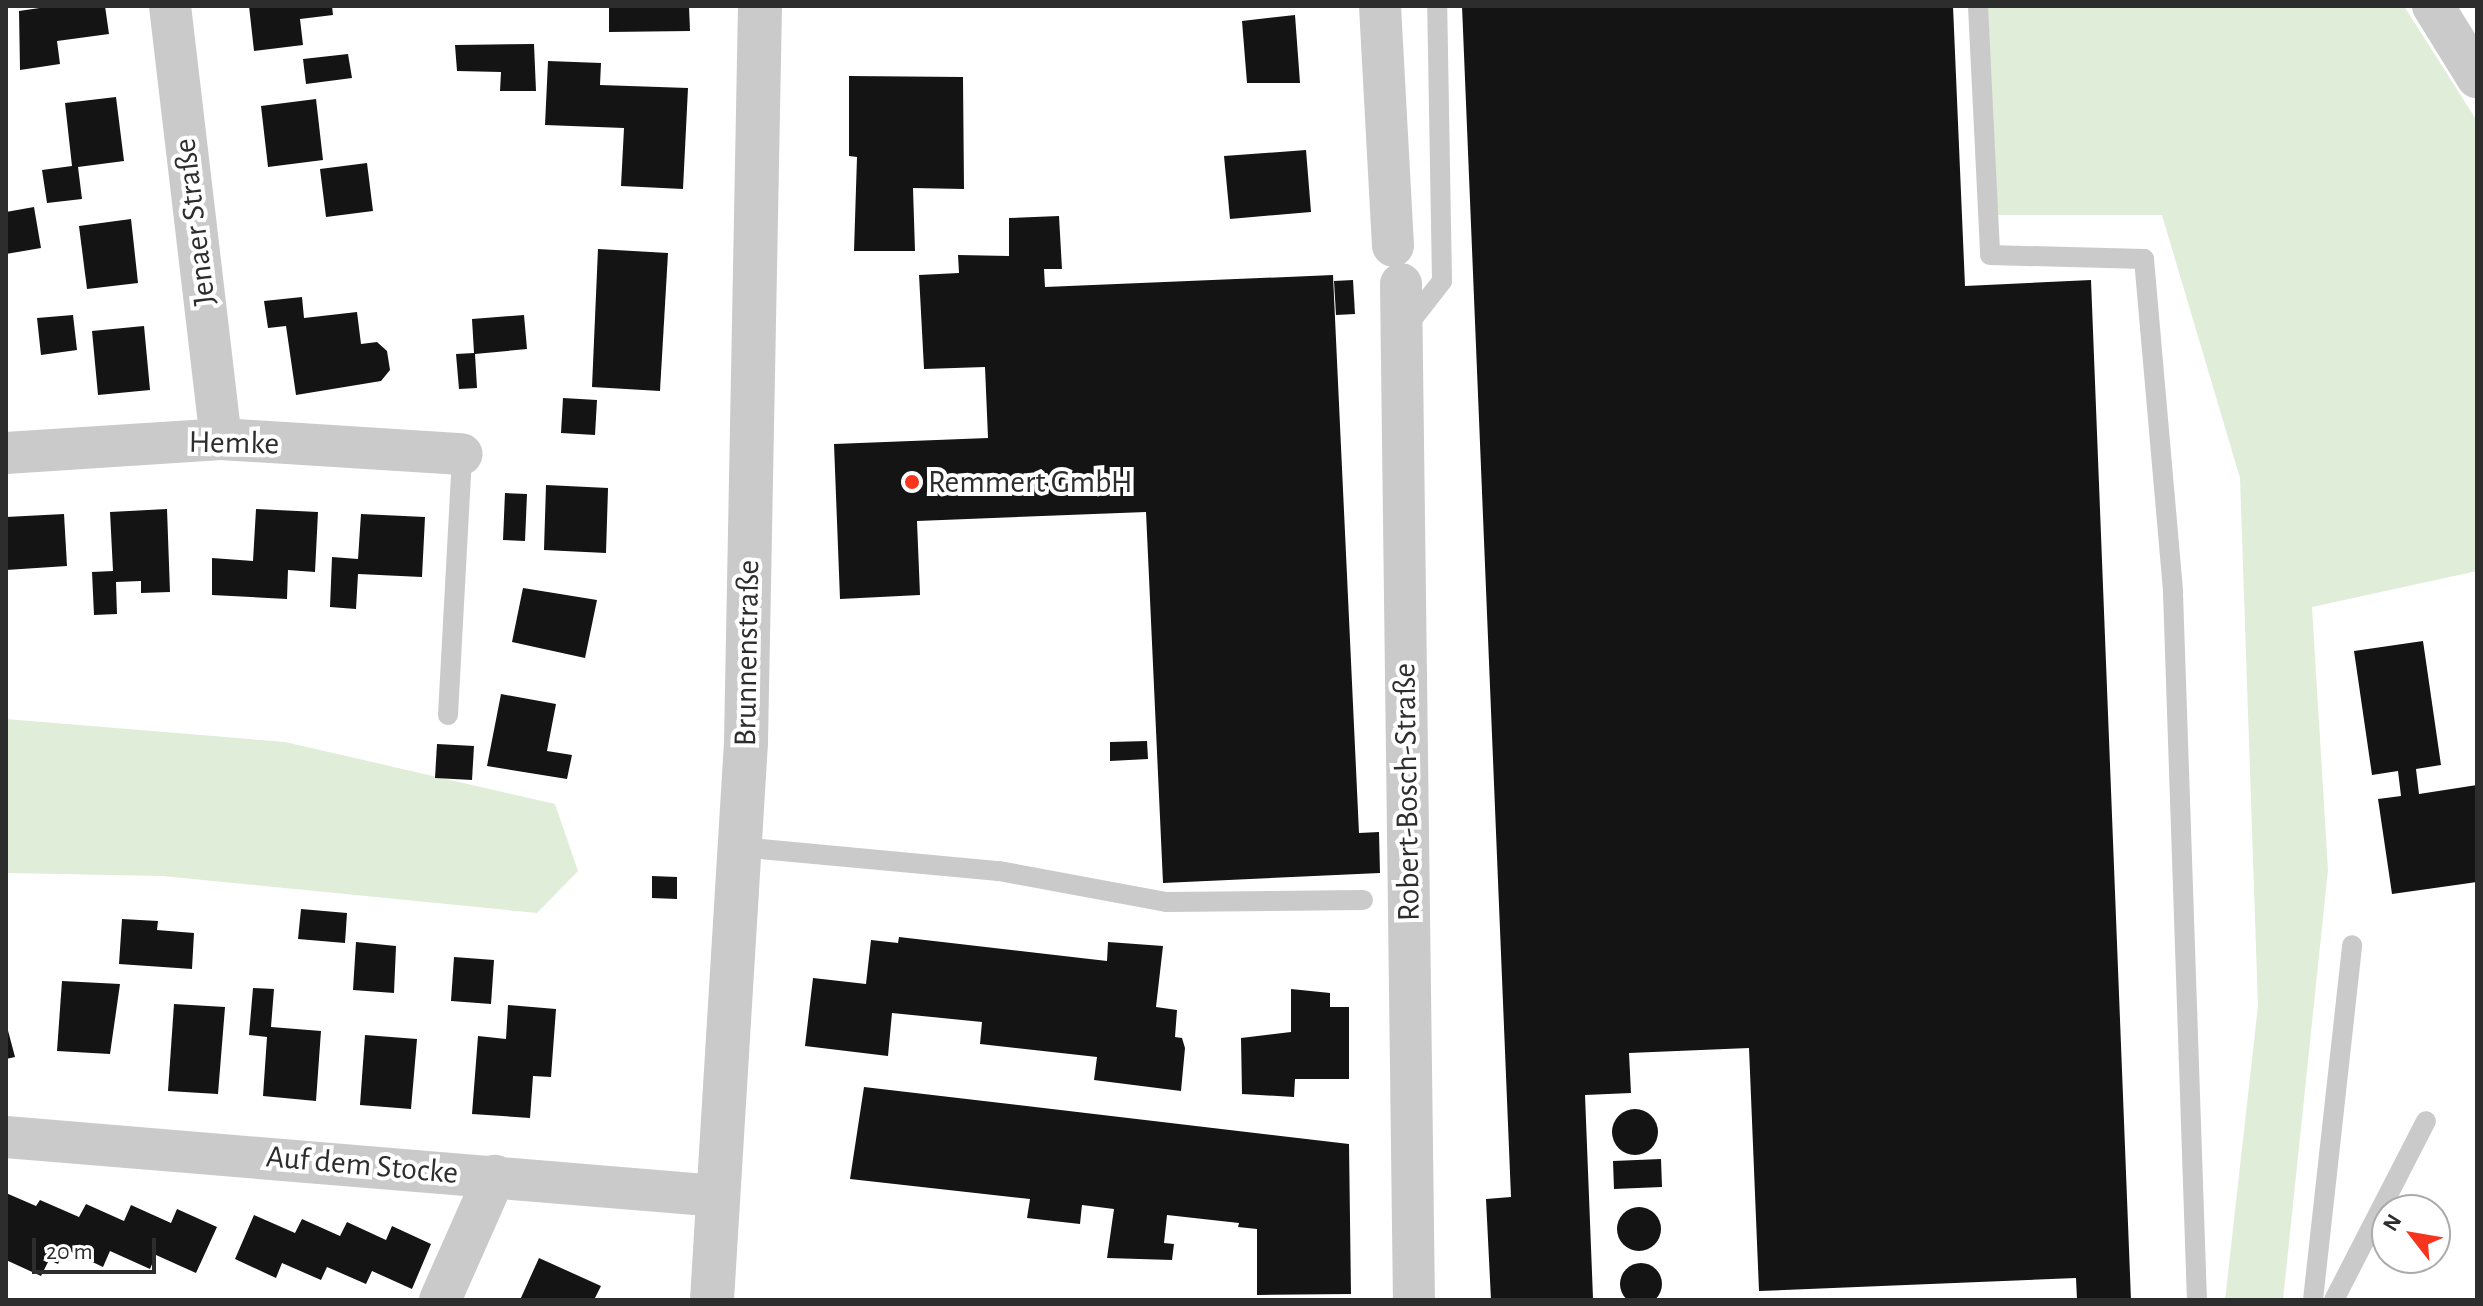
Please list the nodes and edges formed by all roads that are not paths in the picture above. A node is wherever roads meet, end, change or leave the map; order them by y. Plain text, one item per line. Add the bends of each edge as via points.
1 (170, 6) edge
2 (760, 6) edge
3 (1380, 6) edge
4 (1437, 6) edge
5 (1978, 6) edge
6 (2433, 6) edge
7 (2477, 77) edge
8 (1401, 334) junction
9 (221, 439) junction
10 (6, 453) edge
11 (462, 454) joint
12 (448, 715) dead end
13 (739, 847) junction
14 (1363, 900) dead end
15 (2352, 945) dead end
16 (2426, 1121) dead end
17 (6, 1137) edge
18 (495, 1176) junction
19 (717, 1196) junction
20 (440, 1300) edge
21 (712, 1300) edge
22 (1414, 1300) edge
23 (2197, 1300) edge
24 (2313, 1300) edge
25 (2334, 1300) edge

1 - 9 street, Jenaer Straße
2 - 13 street, Brunnenstraße via 756,394
3 - 8 street, Robert-Bosch-Straße
4 - 8 lane via 1442,281
5 - 23 lane via 1990,255 2144,259 2173,593
6 - 7 street
8 - 22 street, Robert-Bosch-Straße
9 - 10 street, Hemke
9 - 11 street, Hemke
11 - 12 lane
13 - 14 lane via 999,871 1166,902
13 - 19 street, Brunnenstraße
15 - 24 lane
16 - 25 lane
17 - 18 street, Auf dem Stocke
18 - 19 street, Auf dem Stocke
18 - 20 street
19 - 21 street, Brunnenstraße

